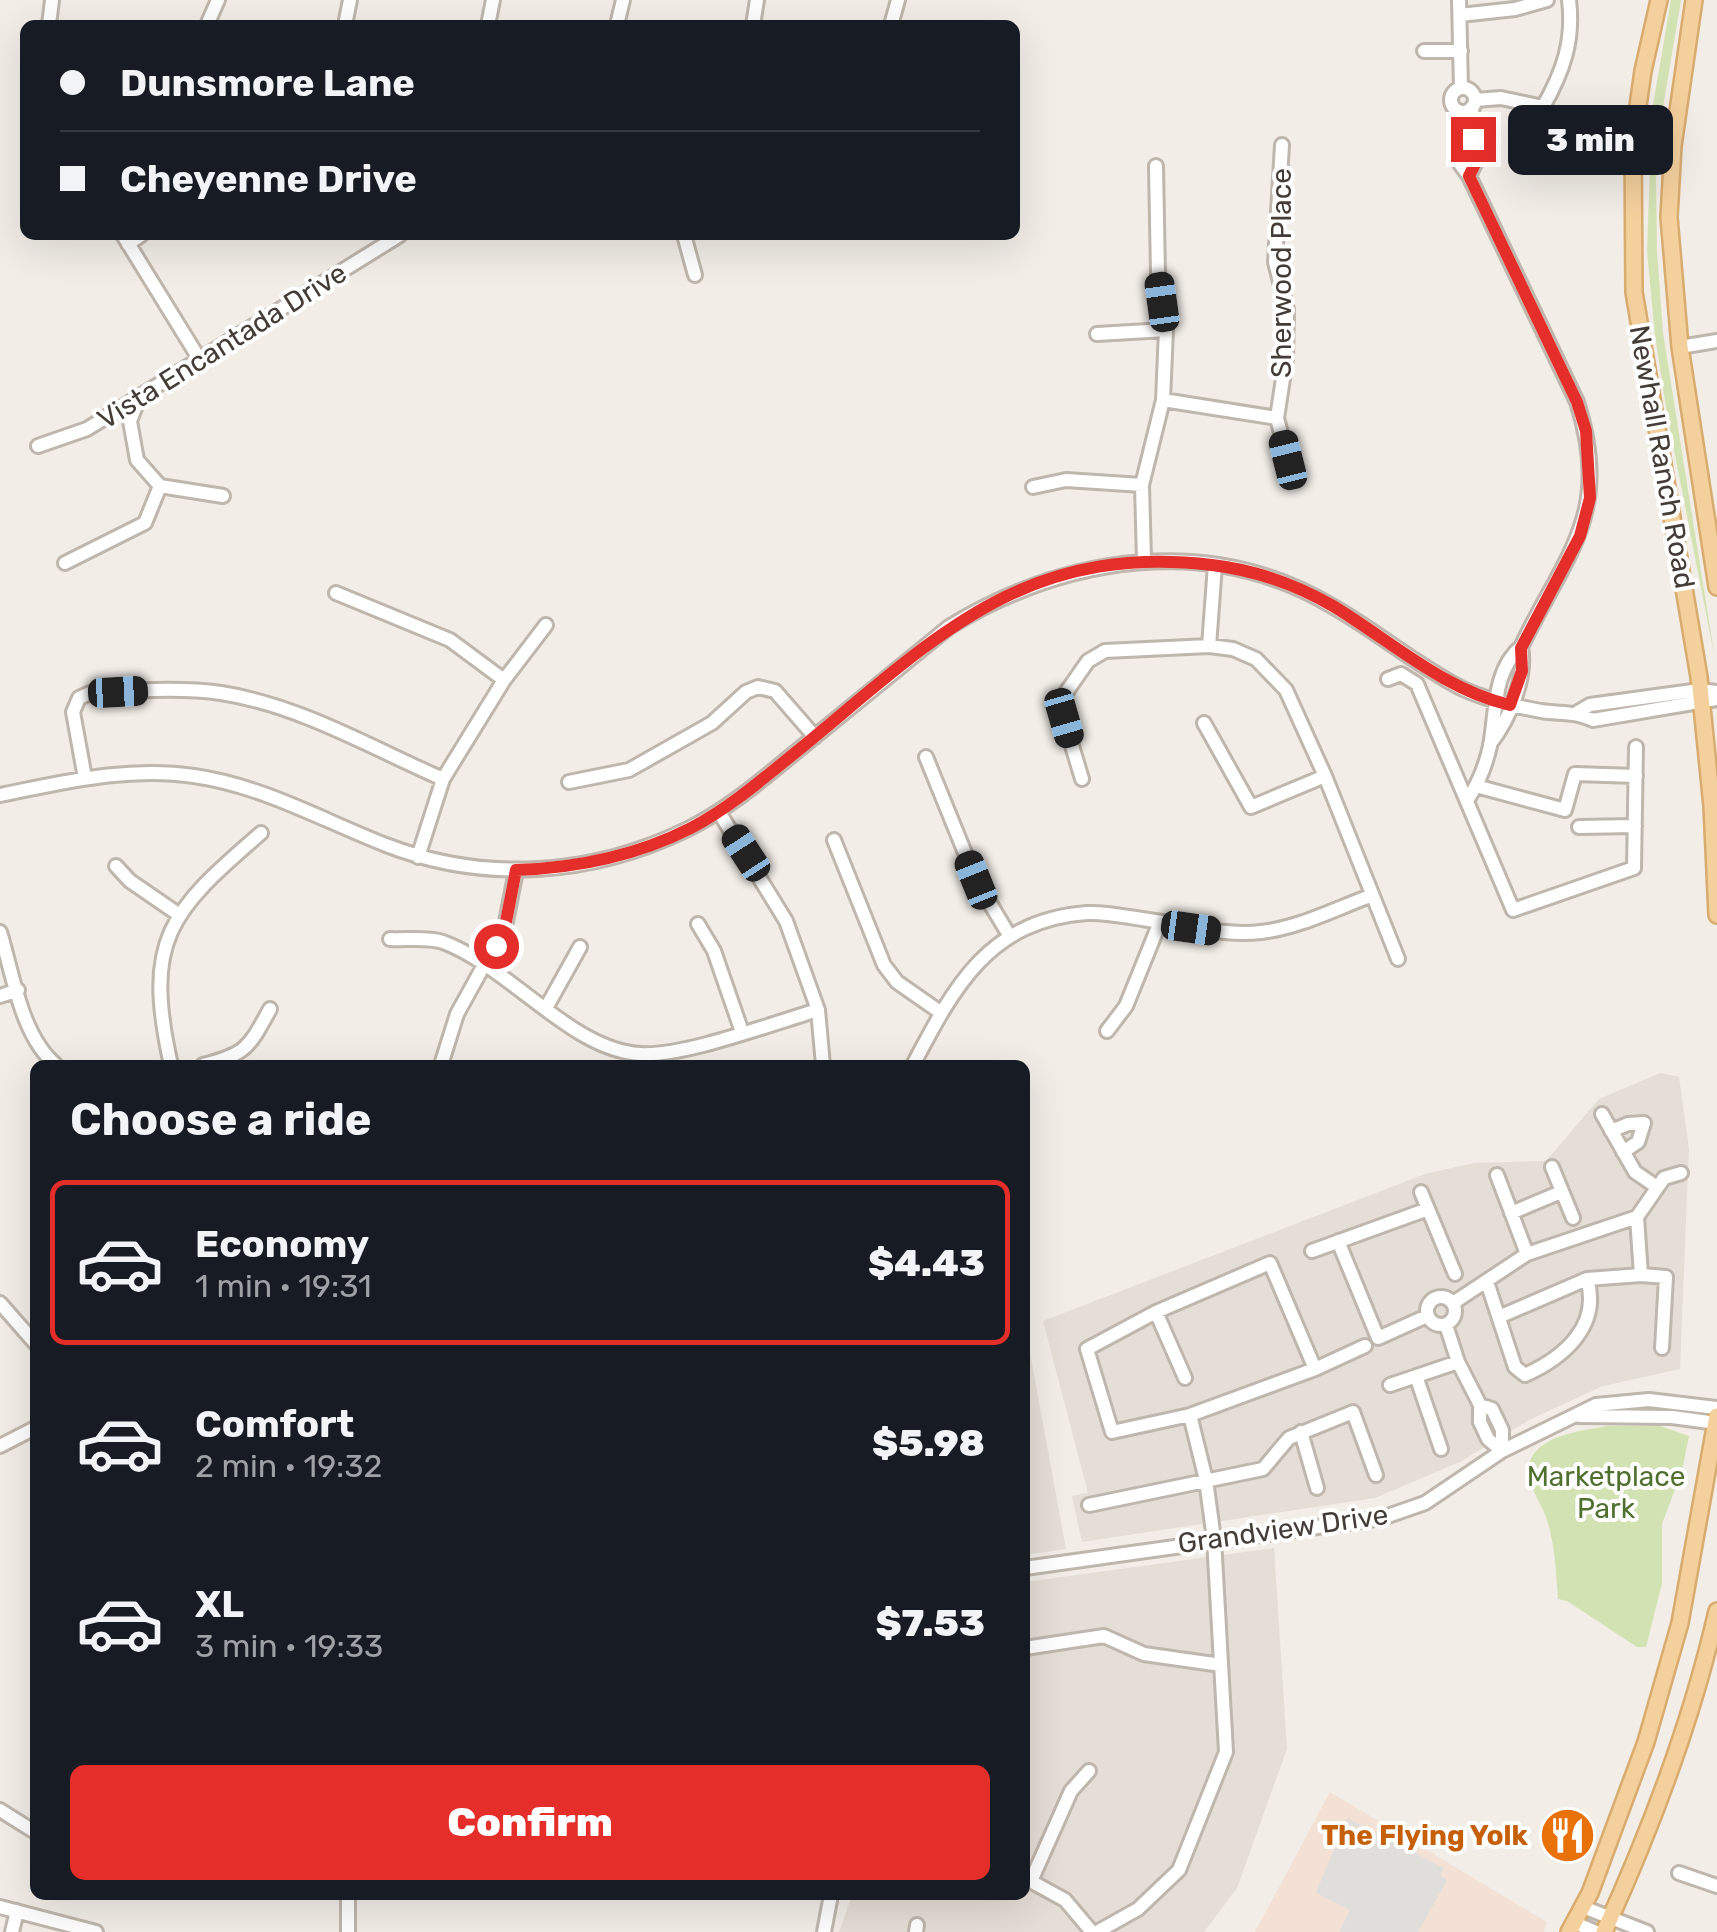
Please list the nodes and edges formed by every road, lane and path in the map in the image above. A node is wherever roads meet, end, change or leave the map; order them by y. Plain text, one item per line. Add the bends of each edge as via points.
1 (1547, 0) edge
2 (1569, 0) edge
3 (1659, 0) edge
4 (1693, 4) edge
5 (1460, 7) edge
6 (1461, 50) junction
7 (1424, 52) dead end
8 (1461, 88) junction
9 (1473, 103) junction
10 (1543, 107) junction
11 (1457, 110) junction
12 (1633, 141) junction
13 (1282, 144) dead end
14 (1156, 166) dead end
15 (1469, 176) junction
16 (127, 240) edge
17 (392, 240) edge
18 (685, 240) edge
19 (695, 275) dead end
20 (1166, 330) junction
21 (1096, 334) dead end
22 (1717, 340) edge
23 (1680, 348) junction
24 (200, 360) junction
25 (139, 398) junction
26 (1163, 400) junction
27 (1277, 418) junction
28 (38, 446) dead end
29 (1288, 460) dead end
30 (1142, 485) junction
31 (160, 486) junction
32 (1033, 487) dead end
33 (223, 496) dead end
34 (1144, 561) junction
35 (64, 563) dead end
36 (1216, 566) junction
37 (1717, 587) edge
38 (336, 593) dead end
39 (546, 625) dead end
40 (1209, 646) junction
41 (1521, 648) junction
42 (504, 680) junction
43 (1388, 680) dead end
44 (1709, 696) edge
45 (1496, 702) junction
46 (1510, 705) junction
47 (1204, 723) dead end
48 (815, 736) junction
49 (1490, 744) junction
50 (1636, 747) dead end
51 (926, 756) dead end
52 (1325, 776) junction
53 (1636, 776) junction
54 (85, 778) junction
55 (444, 779) junction
56 (1082, 779) dead end
57 (568, 782) dead end
58 (1476, 786) junction
59 (0, 794) edge
60 (1468, 799) junction
61 (719, 812) junction
62 (1635, 826) junction
63 (1579, 827) dead end
64 (261, 833) dead end
65 (834, 840) dead end
66 (418, 857) junction
67 (116, 866) dead end
68 (516, 870) junction
69 (1370, 896) junction
70 (178, 914) junction
71 (1717, 915) edge
72 (1160, 922) junction
73 (698, 924) dead end
74 (0, 932) edge
75 (1008, 935) junction
76 (390, 939) dead end
77 (580, 947) dead end
78 (1398, 959) dead end
79 (486, 965) junction
80 (18, 990) junction
81 (0, 996) edge
82 (546, 1008) junction
83 (270, 1009) dead end
84 (818, 1010) junction
85 (940, 1012) junction
86 (1107, 1031) dead end
87 (742, 1032) junction
88 (50, 1060) edge
89 (171, 1060) edge
90 (221, 1060) edge
91 (443, 1060) edge
92 (823, 1060) edge
93 (916, 1060) edge
94 (1602, 1114) dead end
95 (1610, 1131) junction
96 (1623, 1152) junction
97 (1552, 1167) dead end
98 (1680, 1172) dead end
99 (1497, 1175) dead end
100 (1657, 1187) junction
101 (1421, 1192) dead end
102 (1562, 1192) junction
103 (1428, 1209) junction
104 (1511, 1214) junction
105 (1637, 1217) junction
106 (1573, 1218) dead end
107 (1338, 1241) junction
108 (1312, 1252) dead end
109 (1527, 1254) junction
110 (1456, 1274) dead end
111 (1641, 1275) junction
112 (1588, 1278) junction
113 (1488, 1282) junction
114 (0, 1303) edge
115 (1453, 1303) junction
116 (1156, 1312) junction
117 (1427, 1316) junction
118 (1501, 1316) junction
119 (1446, 1325) junction
120 (30, 1337) edge
121 (1364, 1346) dead end
122 (1662, 1348) dead end
123 (1458, 1362) junction
124 (1315, 1369) junction
125 (1416, 1376) junction
126 (1185, 1378) dead end
127 (1390, 1384) dead end
128 (1717, 1408) edge
129 (1190, 1415) junction
130 (1578, 1416) junction
131 (1717, 1421) edge
132 (30, 1431) edge
133 (1301, 1432) junction
134 (0, 1446) edge
135 (1441, 1449) dead end
136 (1502, 1452) junction
137 (1376, 1475) dead end
138 (1206, 1480) junction
139 (1317, 1488) dead end
140 (1089, 1505) dead end
141 (1214, 1539) junction
142 (1030, 1567) edge
143 (1717, 1610) edge
144 (1030, 1647) edge
145 (1221, 1665) junction
146 (1089, 1771) dead end
147 (0, 1810) edge
148 (30, 1829) edge
149 (1679, 1873) dead end
150 (1030, 1875) edge
151 (1030, 1880) edge
152 (1717, 1886) edge
153 (348, 1900) edge
154 (831, 1900) edge
155 (0, 1907) edge
156 (1583, 1907) junction
157 (17, 1911) junction
158 (1607, 1925) edge
159 (1572, 1928) edge
160 (12, 1932) edge
161 (96, 1932) edge
162 (348, 1932) edge
163 (824, 1932) edge
164 (1094, 1932) edge
165 (1596, 1932) edge
166 (1646, 1932) edge

1 - 5 street via 1515,8
2 - 10 street via 1565,63
3 - 12 main road, Newhall Ranch Road
4 - 23 main road, Newhall Ranch Road via 1669,217
5 - 6 street
6 - 7 street
6 - 8 street
8 - 9 street via 1472,92
8 - 11 street via 1452,98
9 - 10 street via 1502,98
9 - 11 street
9 - 15 street via 1475,164
10 - 12 street via 1585,139
11 - 15 street via 1460,164
12 - 44 main road, Newhall Ranch Road via 1634,292
13 - 27 street, Sherwood Place via 1276,262 1286,310 1286,359
14 - 20 street
15 - 41 street via 1577,402 1590,460 1580,536
16 - 24 street
17 - 24 street, Vista Encantada Drive
18 - 19 street
20 - 21 street
20 - 26 street
22 - 23 street
23 - 37 main road, Newhall Ranch Road
24 - 25 street, Vista Encantada Drive
25 - 28 street, Vista Encantada Drive via 88,429
25 - 31 street via 130,420 137,460
26 - 27 street
26 - 30 street
27 - 29 street, Sherwood Place
30 - 32 street via 1066,480
30 - 34 street
31 - 33 street
31 - 35 street via 145,523
34 - 36 street
34 - 48 street via 1056,576 990,602
36 - 40 street
36 - 45 street via 1257,573 1330,604 1451,682
38 - 42 street via 450,640
39 - 42 street
40 - 52 street via 1256,659 1286,690
40 - 56 street via 1106,651 1088,661 1065,694 1064,718
41 - 45 street via 1510,657
41 - 46 street via 1522,671
42 - 55 street
43 - 60 street via 1401,674 1417,684
44 - 46 street via 1590,705 1578,712
44 - 71 main road, Newhall Ranch Road
45 - 46 street
45 - 49 street
46 - 49 street
47 - 52 street via 1251,807
48 - 57 street via 775,691 758,687 712,723 629,770
48 - 61 street
49 - 58 street
50 - 53 street
51 - 75 street via 976,880
52 - 69 street
53 - 58 street via 1576,774 1564,810
53 - 62 street
54 - 55 street via 73,712 79,698 172,689 284,709
54 - 59 street
54 - 66 street via 156,772 244,786
55 - 66 street
58 - 60 street
60 - 62 street via 1513,910 1634,868
61 - 68 street via 612,858
61 - 84 street via 786,921
62 - 63 street
64 - 70 street
65 - 85 street via 884,965
66 - 68 street
67 - 70 street
68 - 79 street via 505,927
69 - 72 street via 1260,932
69 - 78 street
70 - 89 street via 160,985
72 - 75 street via 1090,913 1051,918
72 - 86 street via 1126,1006
73 - 87 street
74 - 80 street
75 - 85 street via 969,968
76 - 79 street via 440,941
77 - 82 street
79 - 82 street
79 - 91 street via 457,1014
80 - 81 street
80 - 88 street via 30,1029
82 - 87 street via 585,1036 640,1054
83 - 90 street via 250,1046
84 - 87 street
84 - 92 street
85 - 93 street
94 - 95 street
95 - 96 street
95 - 96 street via 1644,1123 1638,1142
96 - 100 street via 1635,1172
97 - 102 street
98 - 100 street
99 - 104 street
100 - 105 street
101 - 103 street
102 - 104 street
102 - 106 street
103 - 107 street
103 - 110 street
104 - 109 street
105 - 109 street
105 - 111 street
107 - 108 street
107 - 117 street via 1378,1338
109 - 113 street
111 - 112 street
111 - 122 street via 1666,1278
112 - 118 street
112 - 118 street via 1588,1321 1563,1350 1525,1375 1515,1367
113 - 115 street
113 - 118 street
114 - 120 street
115 - 117 street via 1436,1297
115 - 119 street
116 - 124 street via 1270,1262
116 - 126 street
116 - 129 street via 1087,1349 1112,1432
117 - 119 street
119 - 123 street
121 - 124 street
123 - 125 street
123 - 136 street via 1480,1405 1492,1408
124 - 129 street
125 - 127 street
125 - 135 street
128 - 130 street, Grandview Drive via 1620,1400
129 - 138 street
130 - 131 street, Grandview Drive
130 - 136 street, Grandview Drive
131 - 156 main road via 1680,1623 1646,1742
132 - 134 street
133 - 137 street via 1354,1412
133 - 138 street via 1263,1469
133 - 139 street
136 - 141 street, Grandview Drive via 1405,1511
138 - 140 street
138 - 141 street
141 - 142 street, Grandview Drive
141 - 145 street
143 - 158 main road via 1676,1754
144 - 145 street via 1104,1636 1144,1654
145 - 164 street via 1226,1752 1179,1870 1138,1909
146 - 150 street
147 - 148 street
149 - 152 street
151 - 164 street via 1065,1900
153 - 162 street
154 - 163 street
155 - 157 street
156 - 158 street
156 - 159 main road
157 - 160 street
157 - 161 street
158 - 166 street
159 - 165 street

